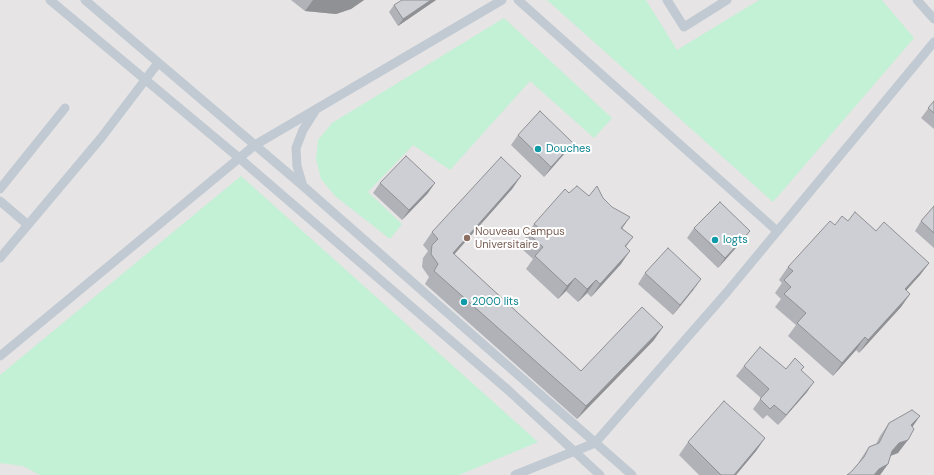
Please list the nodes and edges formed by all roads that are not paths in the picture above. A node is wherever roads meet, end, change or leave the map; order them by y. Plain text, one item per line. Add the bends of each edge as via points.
1 (50, 0) edge
2 (85, 0) edge
3 (502, 0) edge
4 (518, 0) edge
5 (667, 0) edge
6 (727, 0) edge
7 (917, 0) edge
8 (934, 19) edge
9 (934, 42) edge
10 (158, 63) junction
11 (144, 79) junction
12 (65, 108) dead end
13 (316, 109) junction
14 (255, 145) junction
15 (238, 157) junction
16 (302, 186) junction
17 (0, 189) edge
18 (0, 201) edge
19 (28, 225) junction
20 (776, 230) junction
21 (0, 258) edge
22 (0, 356) edge
23 (595, 443) junction
24 (574, 452) junction
25 (515, 475) edge
26 (600, 475) edge
27 (632, 475) edge

1 - 11 lane
2 - 10 lane
3 - 13 lane
4 - 20 lane
5 - 6 lane via 684,27
7 - 8 lane
9 - 20 lane
10 - 11 lane
10 - 14 lane
11 - 15 lane
11 - 19 lane via 101,138
12 - 17 lane
13 - 14 lane
13 - 16 lane via 296,148
14 - 15 lane
14 - 16 lane
15 - 22 lane
15 - 24 lane via 508,390
16 - 23 lane
18 - 19 lane
19 - 21 lane
20 - 23 lane via 727,292
23 - 24 lane
23 - 27 lane
24 - 25 lane
24 - 26 lane

